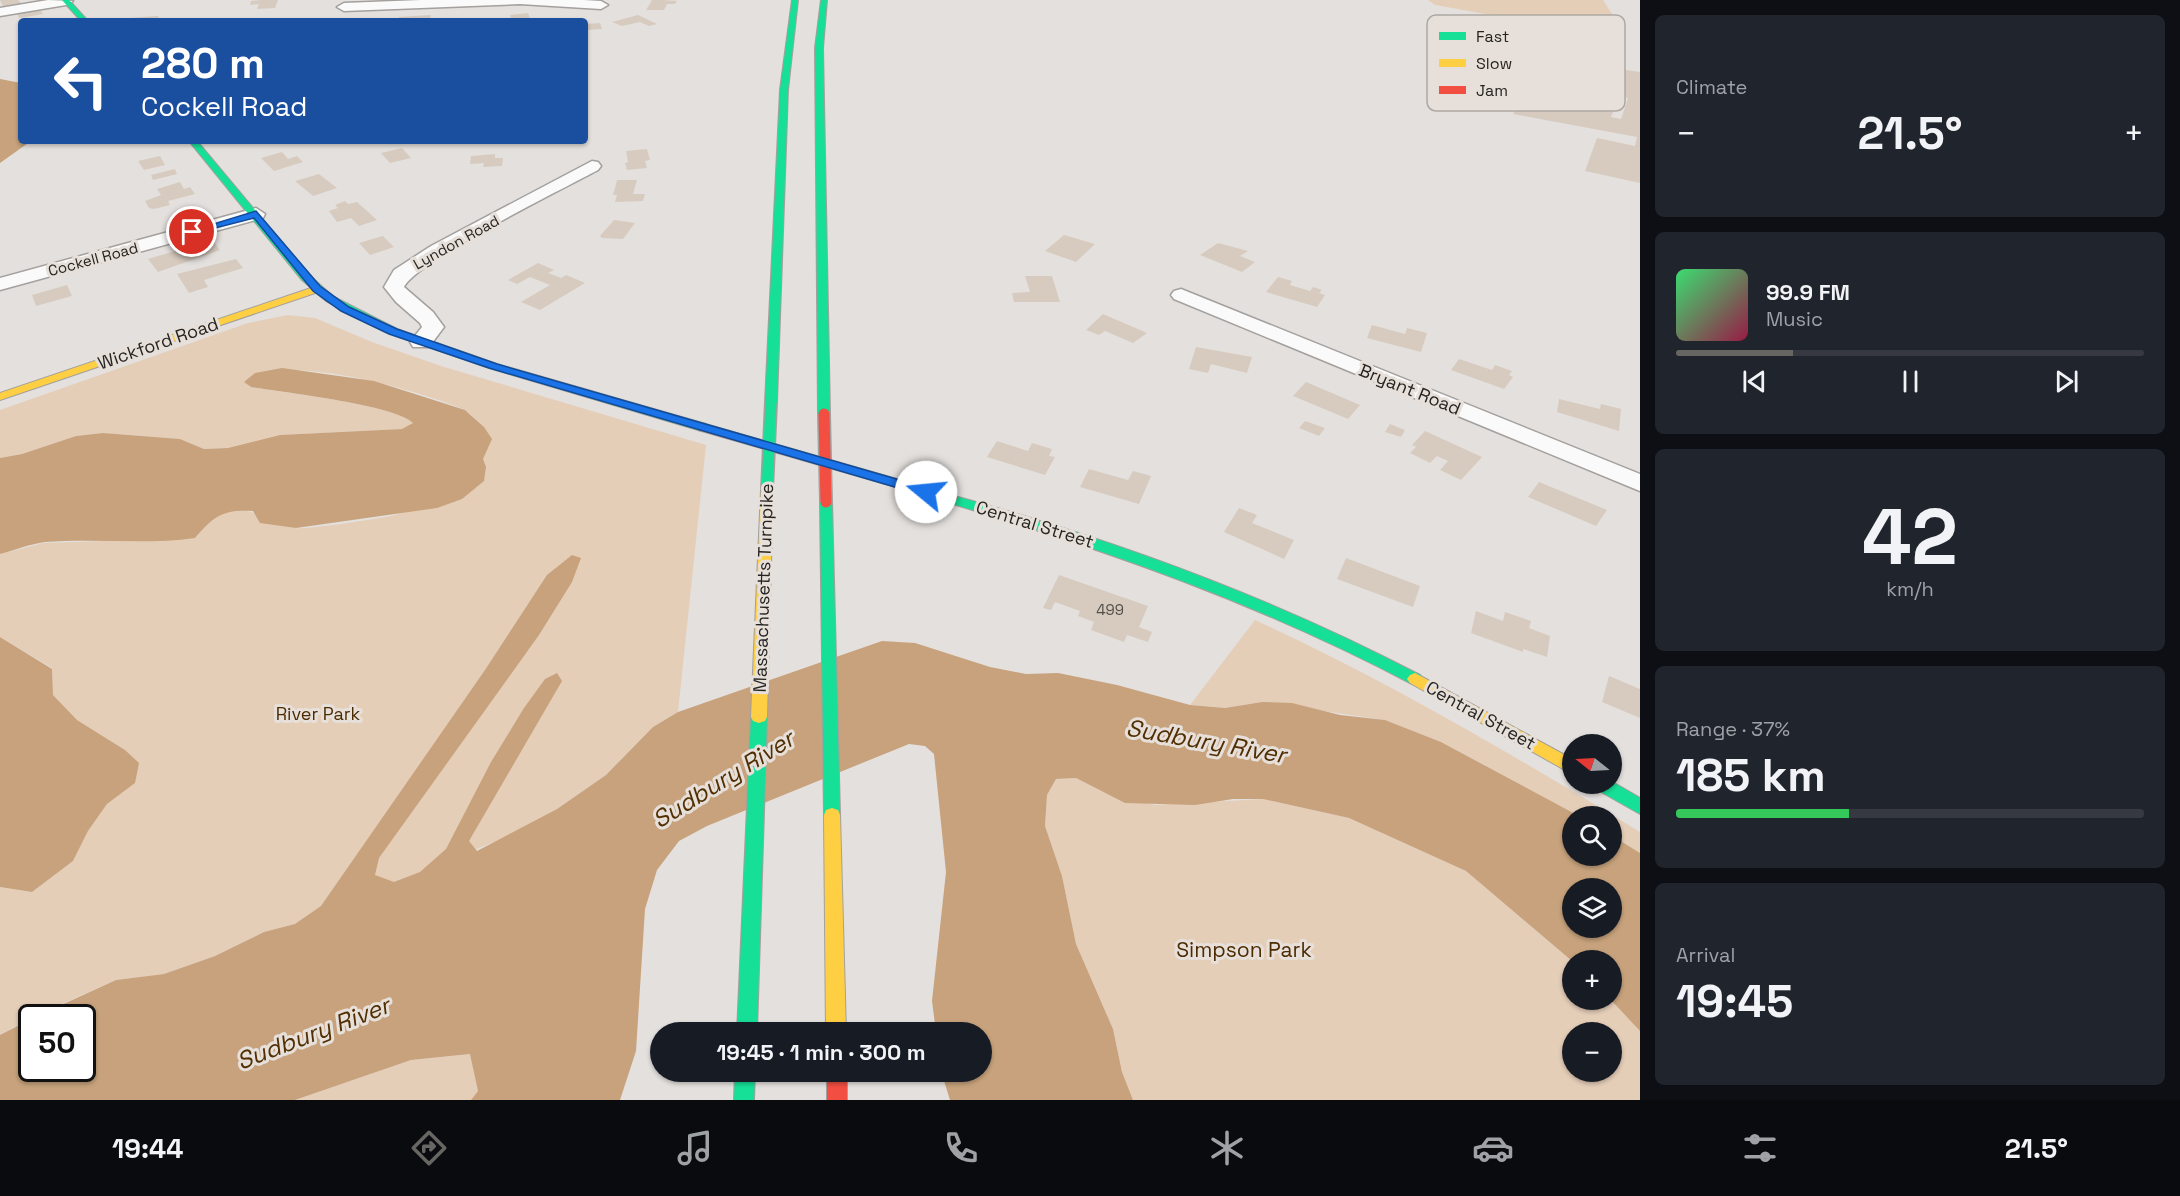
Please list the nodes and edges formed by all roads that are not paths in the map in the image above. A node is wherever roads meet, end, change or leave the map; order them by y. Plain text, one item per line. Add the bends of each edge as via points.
1 (66, 0) edge
2 (795, 0) edge
3 (824, 0) edge
4 (479, 2) junction
5 (601, 4) dead end
6 (345, 7) dead end
7 (0, 12) edge
8 (476, 16) dead end
9 (82, 18) edge
10 (196, 144) edge
11 (592, 166) dead end
12 (256, 214) junction
13 (0, 284) edge
14 (317, 289) junction
15 (1181, 295) dead end
16 (421, 342) junction
17 (0, 397) edge
18 (1640, 483) edge
19 (1562, 760) edge
20 (1618, 794) edge
21 (1640, 807) edge
22 (747, 1022) edge
23 (836, 1022) edge
24 (745, 1082) edge
25 (837, 1082) edge
26 (744, 1100) edge
27 (837, 1100) edge

1 - 7 street
1 - 9 main road
2 - 22 main road, Massachusetts Turnpike, bridge via 784,90
3 - 23 main road, bridge via 819,48
4 - 5 street
4 - 6 street
4 - 8 street
10 - 12 main road, Central Street
11 - 16 street, Lyndon Road via 460,237 401,274 394,287 398,294 430,320 433,327
12 - 13 street, Cockell Road
12 - 14 main road, Central Street
14 - 16 main road, Central Street via 352,313
14 - 17 main road, Wickford Road
15 - 18 street, Bryant Road
16 - 19 main road, Central Street via 1157,563 1263,604 1375,657
20 - 21 main road
24 - 26 main road
25 - 27 main road

